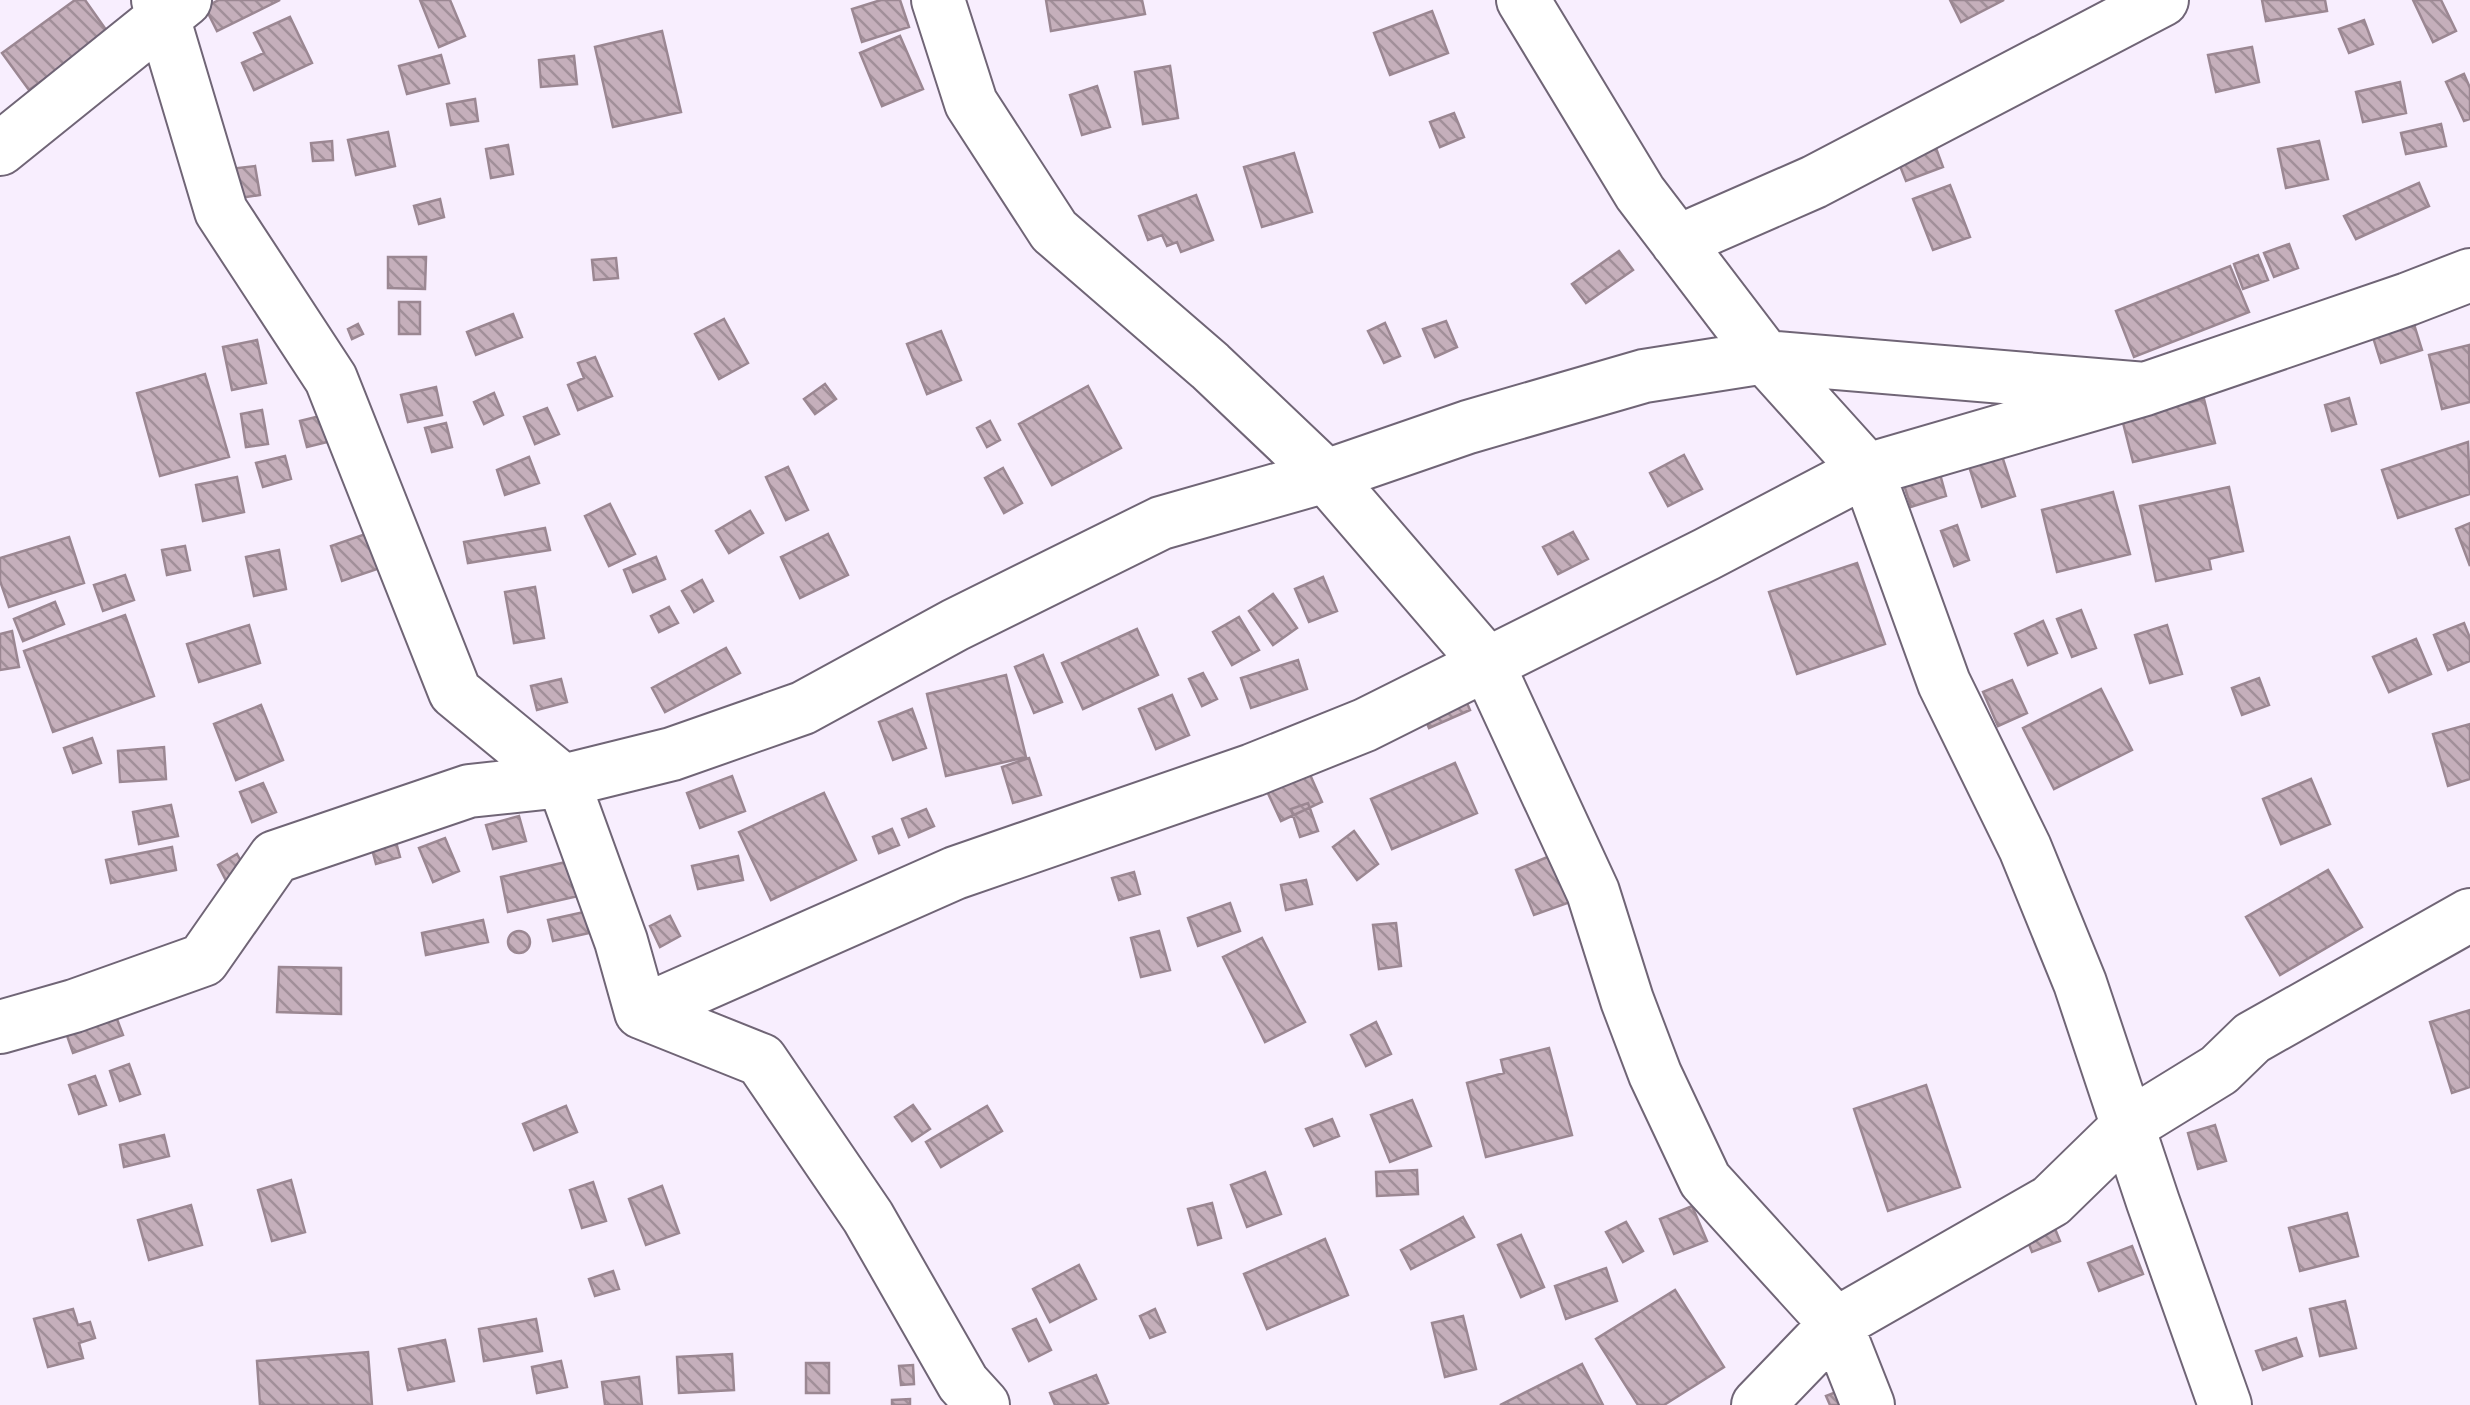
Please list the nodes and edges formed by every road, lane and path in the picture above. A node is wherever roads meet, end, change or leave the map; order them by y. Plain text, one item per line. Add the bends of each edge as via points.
1 (938, 0) edge
2 (1523, 0) edge
3 (2162, 0) edge
4 (169, 6) edge
5 (0, 149) edge
6 (1677, 242) junction
7 (2470, 275) edge
8 (1765, 356) junction
9 (2145, 388) junction
10 (1867, 470) junction
11 (1326, 476) junction
12 (1487, 664) junction
13 (563, 781) junction
14 (2470, 915) edge
15 (641, 1012) junction
16 (0, 1027) edge
17 (2128, 1126) junction
18 (1836, 1324) junction
19 (983, 1405) edge
20 (1758, 1405) edge
21 (1868, 1405) edge
22 (2225, 1405) edge

1 - 11 street via 971,103 1054,230
2 - 6 street
3 - 6 street via 1814,182
4 - 5 street
4 - 13 street via 220,212 331,380 456,692
6 - 8 street
7 - 9 street
8 - 9 street
8 - 10 street
8 - 11 street via 1644,376
9 - 10 street
10 - 12 street
10 - 17 street via 1944,683 2025,848 2080,983
11 - 12 street
11 - 13 street via 1161,523 803,708 672,754
12 - 15 street via 1365,725 954,873
12 - 18 street via 1593,892 1641,1037 1705,1180
13 - 15 street
13 - 16 street via 469,791 275,857 203,960
14 - 17 street via 2252,1038 2218,1070
15 - 19 street via 761,1060 868,1217 963,1384
17 - 18 street via 2052,1201
17 - 22 street
18 - 20 street
18 - 21 street

